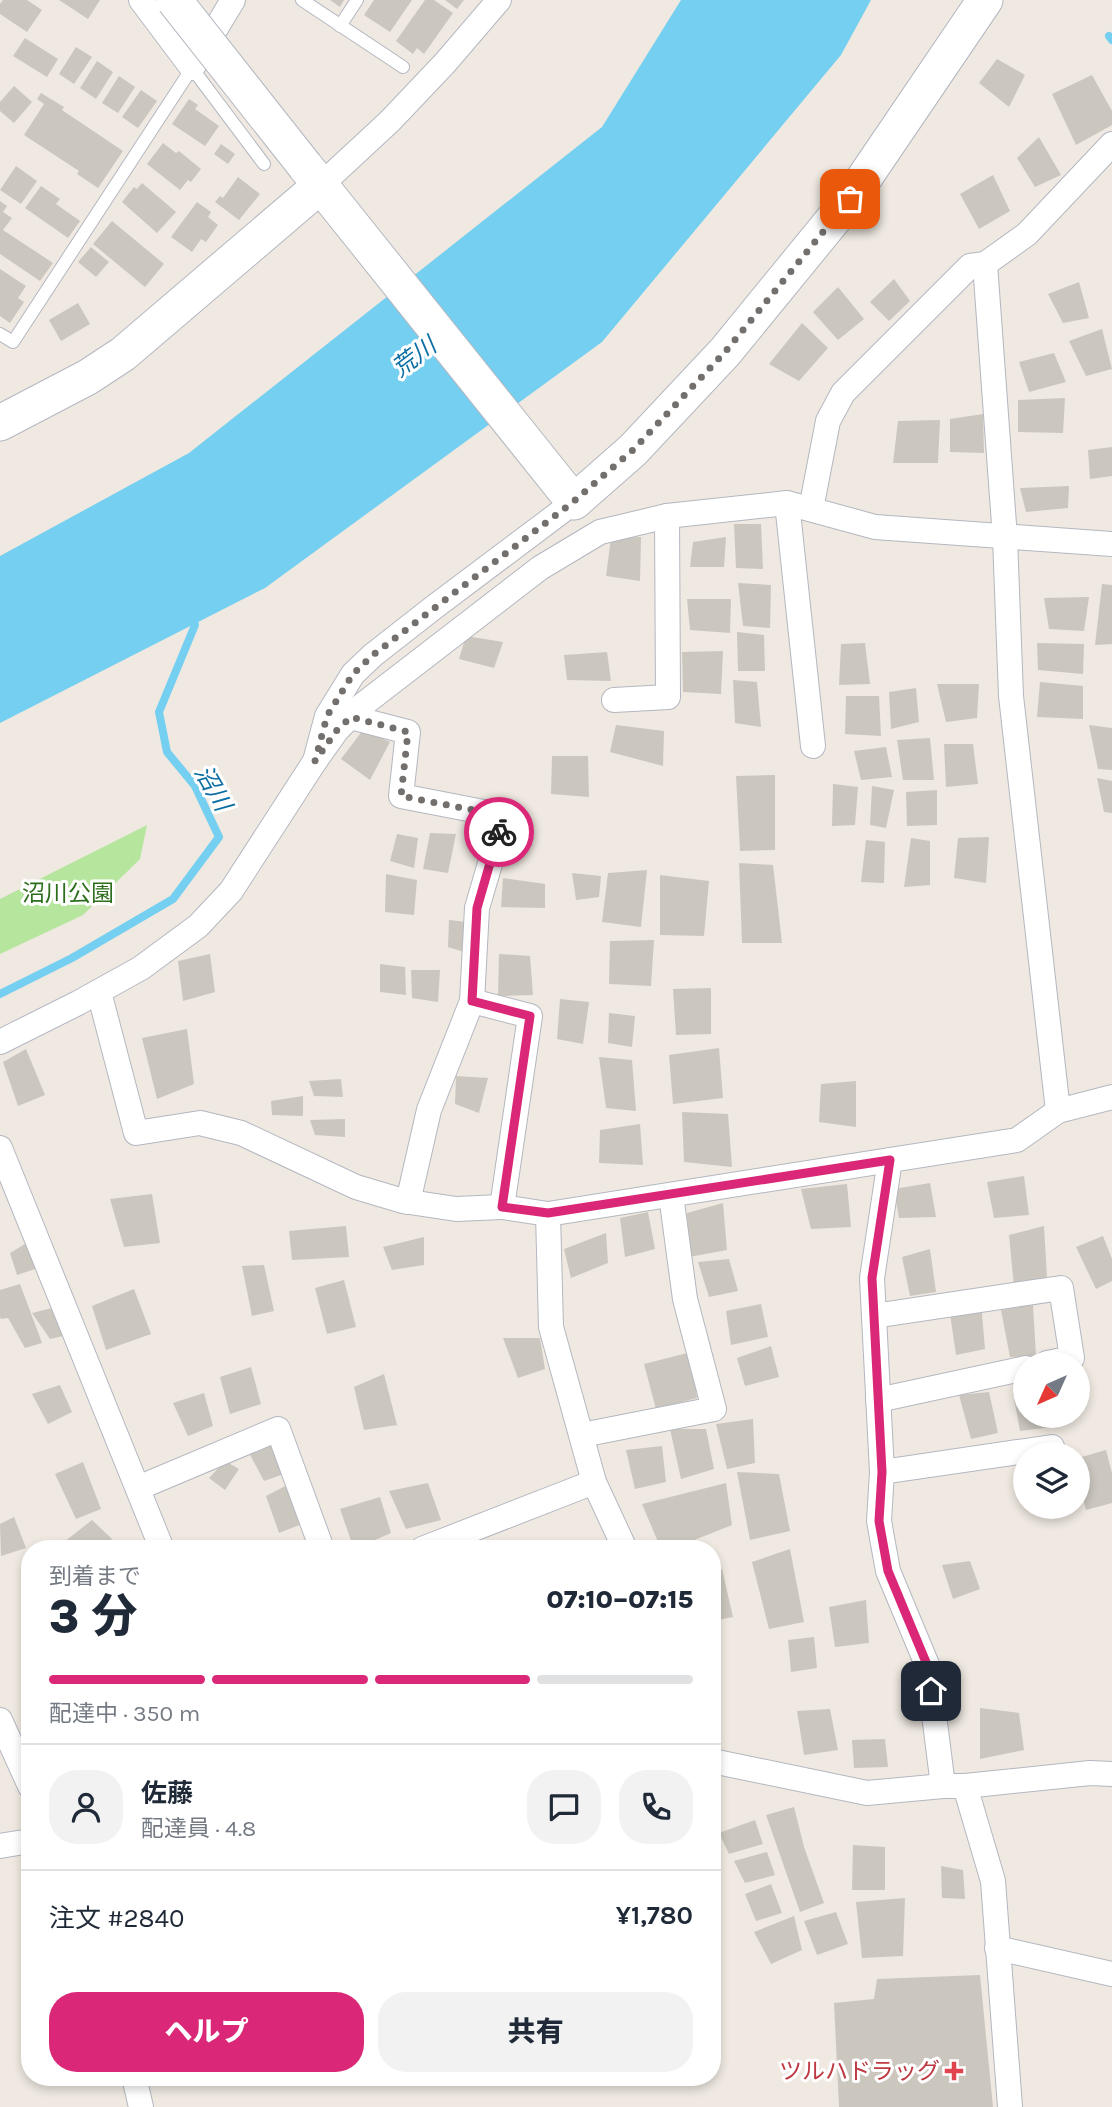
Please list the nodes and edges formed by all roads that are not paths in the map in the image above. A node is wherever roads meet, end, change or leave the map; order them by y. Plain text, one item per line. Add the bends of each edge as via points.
1 (141, 0) edge
2 (174, 0) edge
3 (233, 0) edge
4 (302, 0) edge
5 (357, 0) edge
6 (499, 0) edge
7 (985, 0) edge
8 (341, 26) junction
9 (403, 67) dead end
10 (192, 68) junction
11 (1112, 144) edge
12 (264, 164) dead end
13 (320, 184) junction
14 (985, 264) junction
15 (0, 334) edge
16 (0, 423) edge
17 (565, 492) junction
18 (787, 503) junction
19 (811, 509) junction
20 (667, 516) junction
21 (1004, 538) junction
22 (1112, 544) edge
23 (614, 700) dead end
24 (351, 717) junction
25 (813, 746) dead end
26 (315, 761) junction
27 (99, 992) junction
28 (472, 1001) junction
29 (0, 1042) edge
30 (1112, 1097) edge
31 (1058, 1111) junction
32 (0, 1148) edge
33 (890, 1160) junction
34 (671, 1195) junction
35 (408, 1202) junction
36 (502, 1207) junction
37 (548, 1213) junction
38 (874, 1316) junction
39 (1071, 1351) edge
40 (1013, 1371) edge
41 (878, 1400) junction
42 (582, 1435) junction
43 (1013, 1453) edge
44 (882, 1472) junction
45 (594, 1482) junction
46 (138, 1488) junction
47 (158, 1540) edge
48 (319, 1540) edge
49 (445, 1540) edge
50 (621, 1540) edge
51 (0, 1720) edge
52 (721, 1764) edge
53 (21, 1766) edge
54 (1112, 1774) edge
55 (954, 1786) junction
56 (21, 1842) edge
57 (0, 1846) edge
58 (998, 1948) junction
59 (1112, 1974) edge
60 (136, 2086) edge
61 (141, 2107) edge
62 (1010, 2107) edge

1 - 10 street
2 - 13 street, bridge
3 - 10 street
4 - 8 lane
5 - 8 lane
6 - 13 street via 390,121
7 - 17 street via 850,199 725,352 633,450
8 - 9 lane
10 - 12 lane
10 - 15 lane via 13,342
11 - 14 street via 1027,234
13 - 16 street via 123,354
13 - 17 street
14 - 19 street via 970,265 844,393 828,421
14 - 21 street
17 - 26 street via 353,674 327,716
18 - 19 street
18 - 20 street
18 - 25 street
19 - 21 street via 875,527
20 - 23 street via 668,697
20 - 24 street via 600,532 540,568
21 - 22 street
21 - 31 street via 1011,696
24 - 26 street
24 - 28 street via 408,732 401,796 504,816 477,908
26 - 27 street via 231,891 198,926
27 - 29 street
27 - 35 street via 136,1133 201,1123 241,1133 356,1187
28 - 35 street via 429,1110
28 - 36 street via 530,1016
30 - 31 street
31 - 33 street via 1017,1140
32 - 46 street
33 - 34 street
33 - 38 street via 872,1278
34 - 37 street
34 - 42 street via 685,1299 714,1409
35 - 36 street via 457,1209
36 - 37 street
37 - 42 street via 551,1326
38 - 39 street via 1061,1288
38 - 41 street
40 - 41 street
41 - 44 street
42 - 45 street
43 - 44 street
44 - 55 street via 879,1521 888,1571 928,1667
45 - 49 street
45 - 50 street
46 - 47 street
46 - 48 street via 278,1429
51 - 53 street
52 - 55 street via 867,1793
54 - 55 street
55 - 58 street via 993,1881
56 - 57 street
58 - 59 street
58 - 62 street
60 - 61 street

